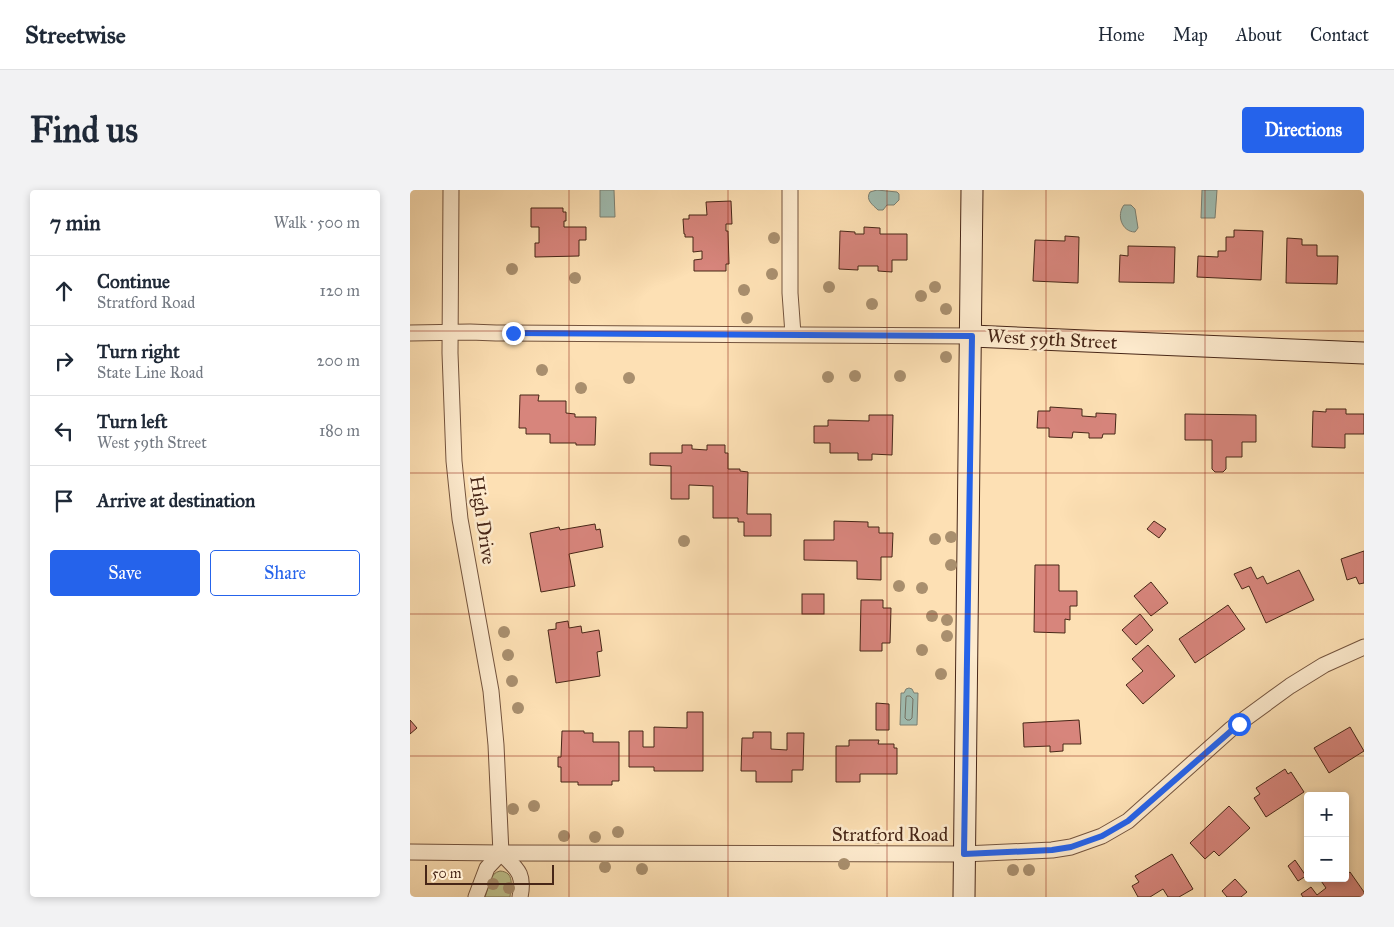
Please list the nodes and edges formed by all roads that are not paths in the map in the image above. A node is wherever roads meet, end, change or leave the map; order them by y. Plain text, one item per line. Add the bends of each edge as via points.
1 (451, 190) edge
2 (790, 190) edge
3 (972, 190) edge
4 (450, 332) junction
5 (410, 333) edge
6 (793, 334) junction
7 (972, 336) junction
8 (1364, 353) edge
9 (1364, 647) edge
10 (410, 852) edge
11 (501, 853) junction
12 (964, 854) junction
13 (476, 897) edge
14 (520, 897) edge
15 (964, 897) edge

1 - 4 street, High Drive
2 - 6 street
3 - 7 main road
4 - 5 street, West 59th Street
4 - 6 street, West 59th Street
4 - 11 street, High Drive via 454,461 460,519 491,691
6 - 7 street, West 59th Street
7 - 8 main road, West 59th Street
7 - 12 main road
9 - 12 street, Stratford Road via 1324,665 1290,686 1231,729 1128,821 1102,836 1052,850
10 - 11 street, Stratford Road
11 - 12 street, Stratford Road
11 - 13 street via 486,868
11 - 14 street via 519,870
12 - 15 main road

